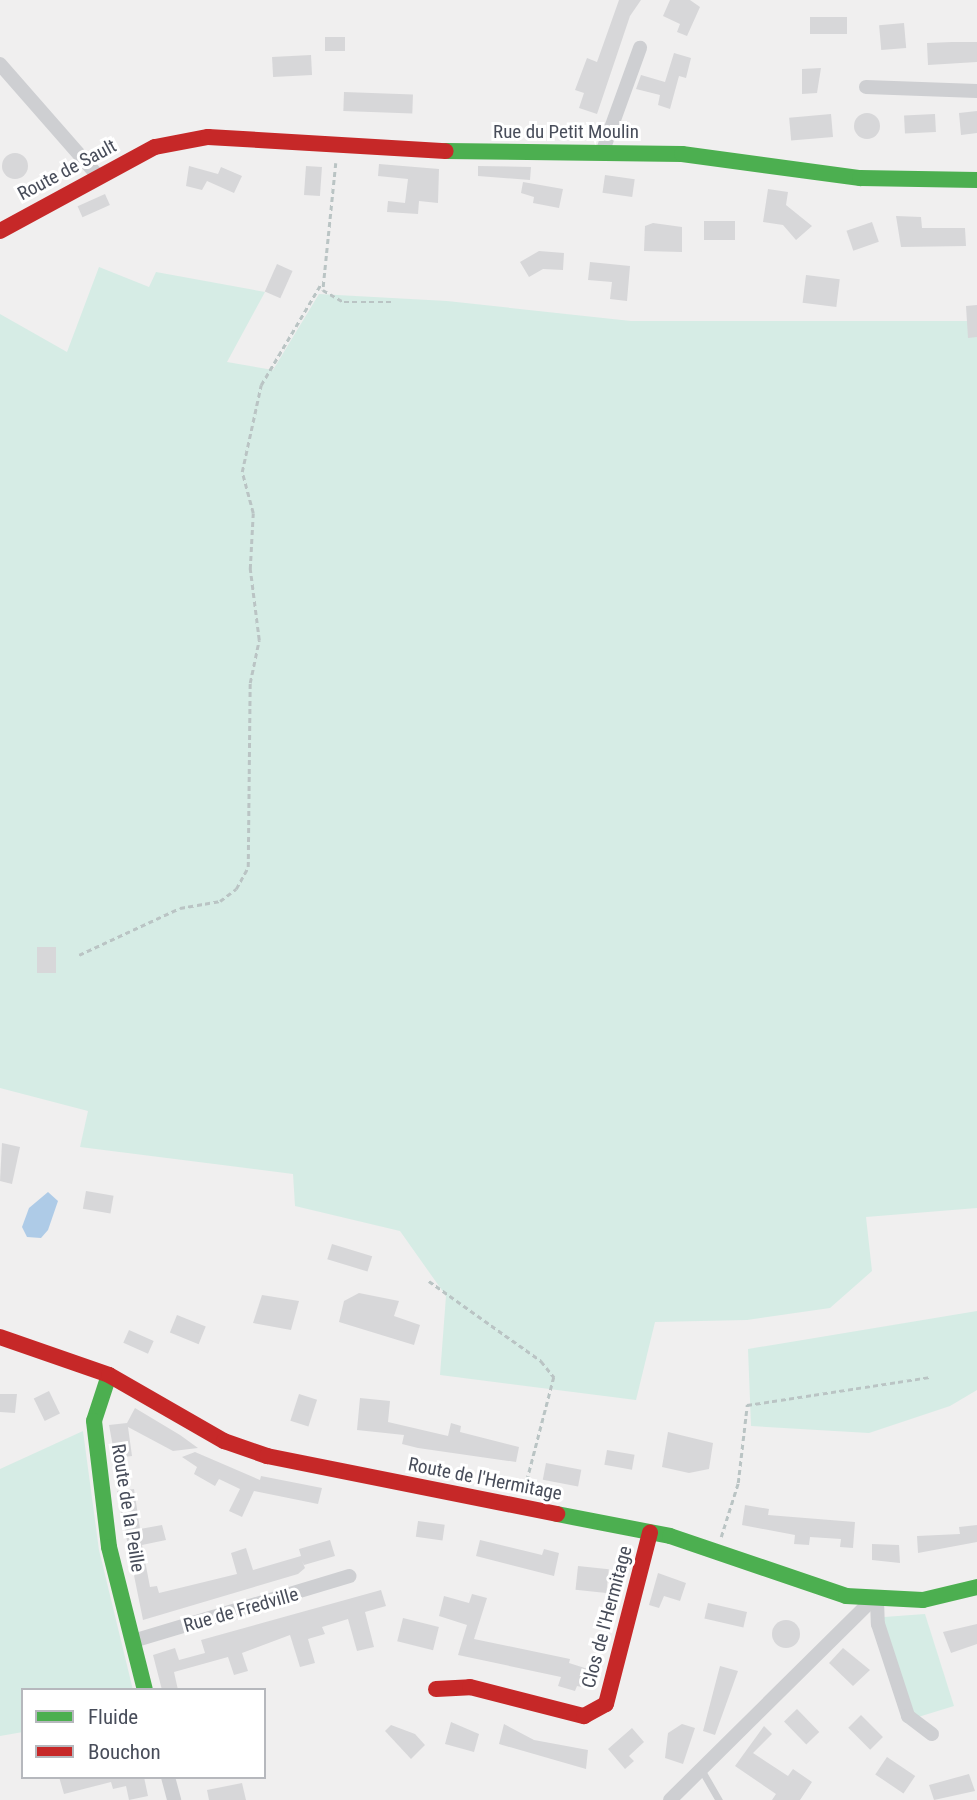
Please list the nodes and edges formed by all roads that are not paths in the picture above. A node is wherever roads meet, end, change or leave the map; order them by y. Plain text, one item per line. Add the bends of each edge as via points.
1 (640, 48) dead end
2 (0, 64) edge
3 (866, 87) dead end
4 (977, 91) edge
5 (155, 148) joint
6 (602, 153) junction
7 (98, 176) junction
8 (977, 180) edge
9 (0, 231) edge
10 (0, 1337) edge
11 (109, 1375) junction
12 (650, 1533) junction
13 (349, 1576) dead end
14 (977, 1587) edge
15 (874, 1600) junction
16 (133, 1641) junction
17 (145, 1688) edge
18 (436, 1689) dead end
19 (932, 1734) dead end
20 (702, 1770) junction
21 (169, 1779) edge
22 (174, 1800) edge
23 (670, 1800) edge
24 (719, 1800) edge

1 - 6 street
2 - 7 street
3 - 4 street
5 - 6 street, Rue du Petit Moulin via 208,137 504,155
5 - 7 street, Route de Sault
6 - 8 street, Rue du Petit Moulin via 682,154 860,178
7 - 9 street, Route de Sault
10 - 11 street, Route de l'Hermitage
11 - 12 street, Route de l'Hermitage via 224,1441 267,1456
11 - 16 street, Route de la Peille via 94,1422 109,1547
12 - 15 street, Route de l'Hermitage via 717,1550 811,1588
12 - 18 street, Clos de l'Hermitage via 606,1703 584,1716 470,1687
13 - 16 street, Rue de Fredville
14 - 15 street, Route de l'Hermitage via 923,1600
15 - 19 street via 908,1716
15 - 20 street
16 - 17 street, Route de la Peille
20 - 23 street
20 - 24 lane via 706,1786
21 - 22 street

